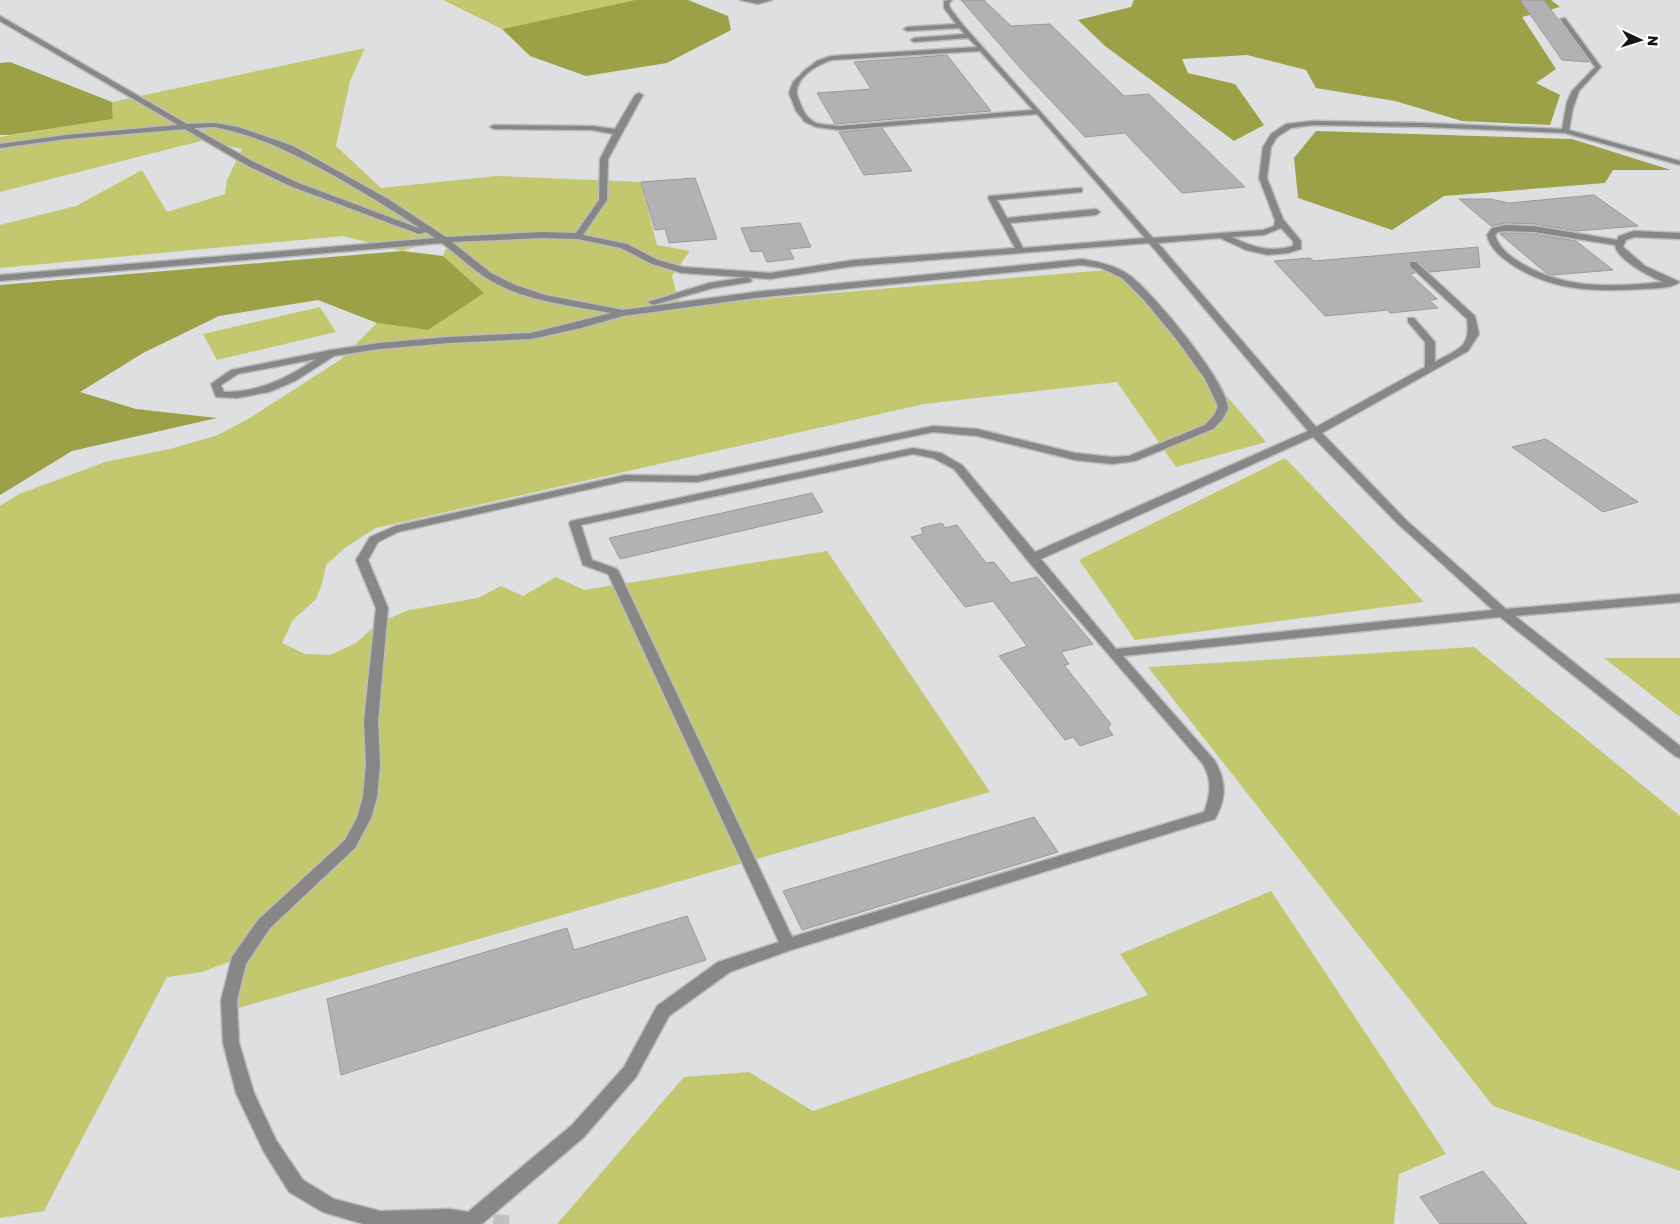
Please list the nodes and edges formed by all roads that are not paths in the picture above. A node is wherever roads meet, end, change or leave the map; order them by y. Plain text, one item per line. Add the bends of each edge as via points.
1 (743, 0) edge
2 (769, 0) edge
3 (949, 0) edge
4 (0, 18) edge
5 (1563, 19) dead end
6 (961, 26) junction
7 (907, 29) dead end
8 (970, 36) junction
9 (914, 40) dead end
10 (982, 49) junction
11 (639, 95) dead end
12 (1038, 112) junction
13 (187, 127) junction
14 (494, 127) dead end
15 (617, 132) junction
16 (1565, 132) junction
17 (0, 146) edge
18 (1680, 163) edge
19 (1079, 190) dead end
20 (1096, 212) dead end
21 (1279, 220) junction
22 (1005, 221) junction
23 (1270, 229) junction
24 (1244, 233) junction
25 (1221, 235) junction
26 (578, 236) junction
27 (1293, 236) junction
28 (1680, 236) edge
29 (444, 240) junction
30 (1151, 241) junction
31 (1620, 243) junction
32 (1238, 244) junction
33 (1021, 251) junction
34 (1412, 264) dead end
35 (770, 276) junction
36 (0, 278) edge
37 (1677, 282) edge
38 (623, 313) junction
39 (1410, 320) dead end
40 (331, 353) junction
41 (1430, 368) junction
42 (1315, 432) junction
43 (1032, 558) junction
44 (1680, 598) edge
45 (1503, 613) junction
46 (1113, 653) junction
47 (1680, 753) edge
48 (788, 945) junction
49 (467, 1222) edge

1 - 2 lane
3 - 6 lane via 947,8
4 - 13 lane
5 - 16 lane via 1598,67 1579,85
6 - 7 lane
6 - 8 lane
8 - 9 lane
8 - 10 lane
10 - 12 lane
10 - 12 lane via 831,58 810,67 793,92 804,118 814,124 840,128
11 - 15 lane
12 - 30 lane
13 - 17 lane
13 - 29 lane via 293,184
13 - 29 lane via 224,126 271,140 371,192
14 - 15 lane via 592,128
15 - 26 lane via 604,159 603,200
16 - 18 lane
16 - 21 lane via 1425,125 1313,123 1289,126 1274,136 1267,147 1262,178
19 - 22 lane via 992,198
20 - 22 lane
21 - 23 lane via 1278,226
21 - 27 lane
22 - 33 lane
23 - 24 lane
23 - 27 lane
24 - 25 lane
24 - 32 lane via 1238,238
25 - 30 lane
25 - 32 lane
26 - 29 lane
26 - 35 lane via 624,246 655,262 682,270
27 - 32 lane via 1298,248 1286,252 1269,254
28 - 31 lane via 1634,234 1622,238
29 - 36 lane
29 - 38 lane via 488,275 512,287 543,297
30 - 33 lane
30 - 42 lane
31 - 37 lane via 1619,247 1632,263 1654,276
31 - 37 lane via 1518,228 1495,230 1491,236 1498,250 1527,271 1550,282 1613,289
33 - 35 lane via 854,263
34 - 41 lane via 1472,318 1474,334 1466,349
35 - 38 lane via 712,285
38 - 40 lane via 531,336 399,344
38 - 49 lane via 755,295 1082,262 1098,264 1127,277 1157,309 1211,379 1223,407 1219,418 1209,427 1130,459 1082,458 965,430 933,429 697,479 625,478 395,529 376,536 369,543 362,560 382,608 372,721 370,797 364,818 350,844 264,924 238,962 229,1000 231,1043 245,1093 270,1146 296,1186 330,1206 380,1220 450,1218
39 - 41 lane via 1430,342
40 - 40 lane via 235,372 216,384 220,395 241,396 271,390
41 - 42 lane
42 - 43 lane
42 - 45 lane via 1402,522
43 - 46 lane
43 - 48 lane via 958,467 948,459 913,451 575,523 587,562 613,572
44 - 45 lane
45 - 46 lane
45 - 47 lane
46 - 48 lane via 1208,761 1218,778 1217,795 1210,816
48 - 49 lane via 724,967 663,1011 630,1072 578,1132

